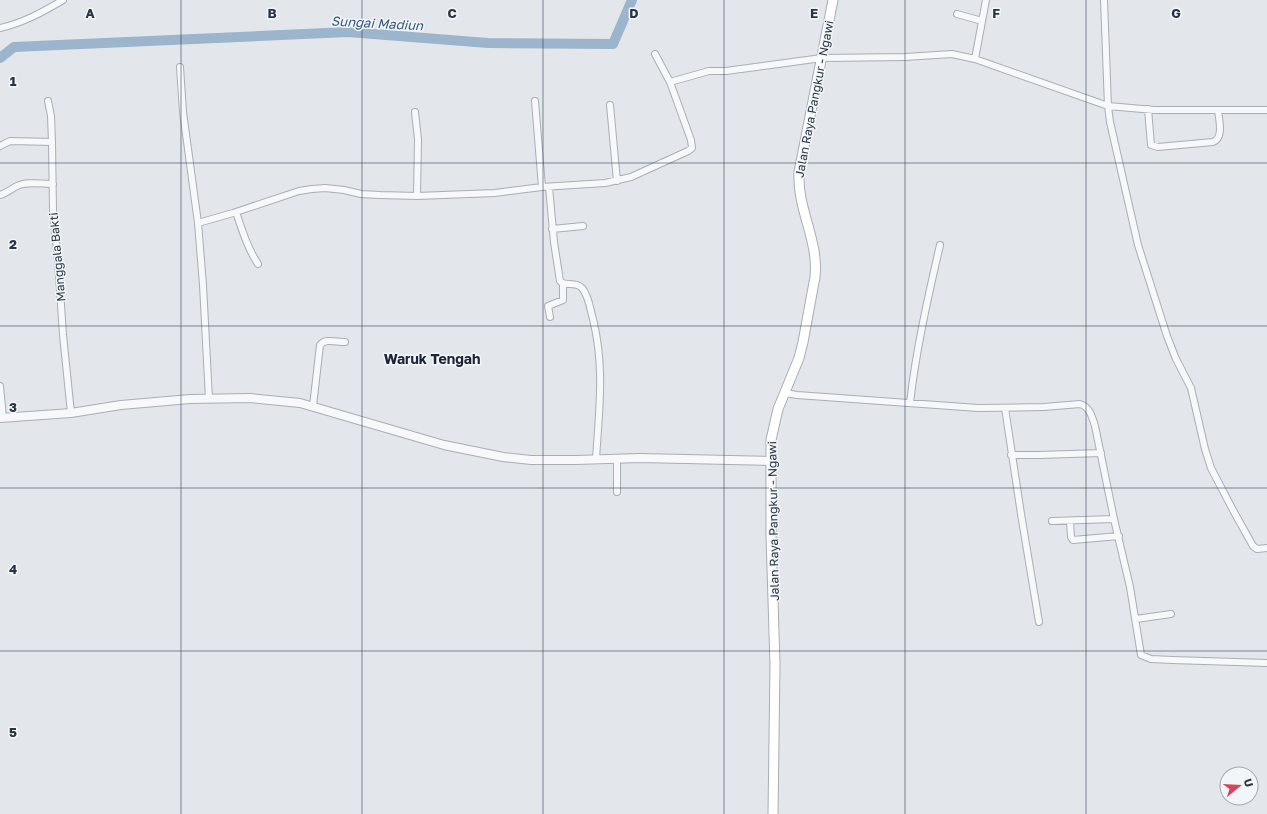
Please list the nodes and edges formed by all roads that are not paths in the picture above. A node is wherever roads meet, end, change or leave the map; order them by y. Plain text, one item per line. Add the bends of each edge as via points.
1 (63, 0) edge
2 (833, 0) edge
3 (986, 0) edge
4 (1104, 0) edge
5 (957, 14) dead end
6 (982, 21) junction
7 (0, 28) edge
8 (655, 54) dead end
9 (822, 58) junction
10 (974, 59) junction
11 (180, 67) dead end
12 (670, 82) junction
13 (48, 101) dead end
14 (535, 102) dead end
15 (610, 105) dead end
16 (1108, 106) junction
17 (1148, 109) junction
18 (1218, 110) junction
19 (1267, 110) edge
20 (415, 112) dead end
21 (52, 142) junction
22 (0, 146) edge
23 (617, 181) junction
24 (53, 184) junction
25 (546, 187) junction
26 (0, 195) edge
27 (417, 196) junction
28 (236, 212) junction
29 (198, 223) junction
30 (583, 226) dead end
31 (552, 229) junction
32 (940, 245) dead end
33 (258, 264) dead end
34 (563, 284) junction
35 (550, 317) dead end
36 (344, 342) dead end
37 (0, 386) edge
38 (785, 393) junction
39 (209, 399) junction
40 (910, 403) junction
41 (314, 406) junction
42 (1005, 408) junction
43 (71, 413) junction
44 (2, 418) edge
45 (1101, 453) junction
46 (1011, 455) junction
47 (617, 458) junction
48 (596, 459) junction
49 (770, 461) junction
50 (617, 492) dead end
51 (1114, 519) junction
52 (1052, 521) dead end
53 (1070, 521) junction
54 (1119, 536) junction
55 (1267, 548) edge
56 (1171, 614) dead end
57 (1136, 619) junction
58 (1039, 622) dead end
59 (1267, 663) edge
60 (772, 814) edge

1 - 7 street via 41,13
2 - 9 main road, Jalan Raya Pangkur - Ngawi
3 - 6 street
4 - 16 street
5 - 6 street
6 - 10 street
8 - 12 street
9 - 10 street via 944,54
9 - 12 street via 709,71
9 - 38 main road, Jalan Raya Pangkur - Ngawi via 798,183 800,201 815,251 816,268 803,342
10 - 16 street
11 - 29 street via 183,112
12 - 23 street via 692,148
13 - 21 street, Manggala Bakti
14 - 25 street
15 - 23 street
16 - 17 street
16 - 55 street via 1138,245 1167,336 1191,388 1209,462 1253,546 1257,549
17 - 18 street
17 - 18 street via 1151,145 1158,147 1217,141 1220,134
18 - 19 street
20 - 27 street via 418,139
21 - 22 street via 10,141
21 - 24 street, Manggala Bakti
23 - 25 street
24 - 26 street via 24,184
24 - 43 street, Manggala Bakti via 53,212
25 - 27 street via 495,193
25 - 31 street
27 - 28 street via 380,196 325,188 312,189
28 - 29 street
28 - 33 street
29 - 39 street
30 - 31 street
31 - 34 street via 560,281
32 - 40 street via 924,313 912,377
34 - 35 street via 563,300 549,305
34 - 48 street via 573,284 581,288 596,330 601,380
36 - 41 street via 321,342
37 - 44 street
38 - 40 street
38 - 49 main road, Jalan Raya Pangkur - Ngawi via 772,432
39 - 41 street via 250,398
39 - 43 street via 121,405
40 - 42 street
41 - 48 street via 345,417 479,453 531,460
42 - 45 street via 1085,405 1091,415
42 - 46 street
43 - 44 street
45 - 46 street
45 - 51 street
46 - 58 street
47 - 48 street
47 - 49 street
47 - 50 street
49 - 60 main road, Jalan Raya Pangkur - Ngawi via 775,665
51 - 53 street
51 - 54 street
52 - 53 street
53 - 54 street via 1073,540
54 - 57 street
56 - 57 street
57 - 59 street via 1141,655 1152,659

